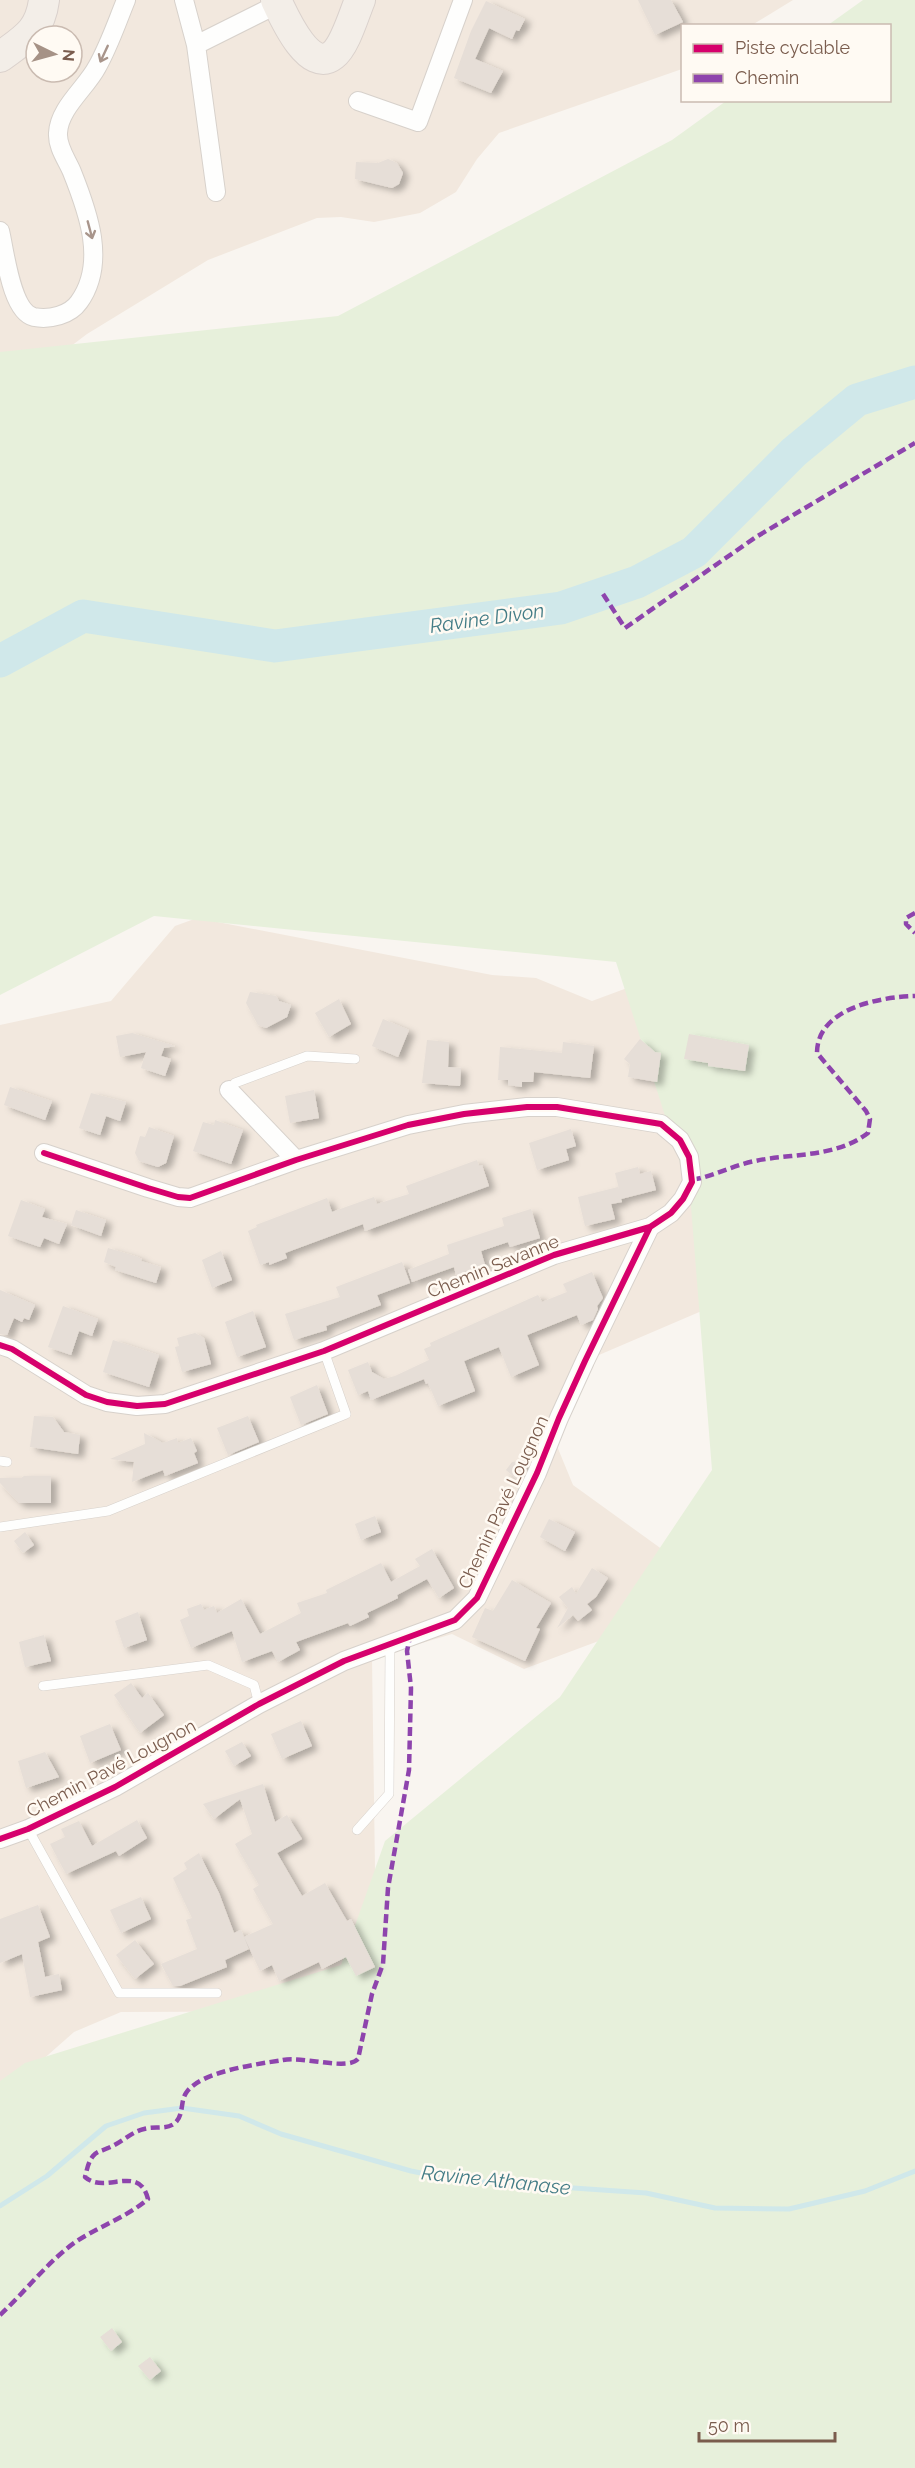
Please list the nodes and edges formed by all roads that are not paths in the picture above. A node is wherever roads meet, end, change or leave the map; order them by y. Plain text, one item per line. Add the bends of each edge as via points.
1 (44, 0) edge
2 (126, 0) edge
3 (184, 0) edge
4 (360, 0) edge
5 (463, 0) edge
6 (277, 2) edge
7 (196, 45) junction
8 (0, 57) edge
9 (358, 101) dead end
10 (216, 192) dead end
11 (0, 231) edge
12 (355, 1059) dead end
13 (229, 1090) joint
14 (44, 1153) dead end
15 (297, 1160) junction
16 (650, 1227) junction
17 (0, 1345) edge
18 (324, 1351) junction
19 (0, 1527) edge
20 (390, 1646) junction
21 (43, 1686) dead end
22 (259, 1704) junction
23 (28, 1829) junction
24 (357, 1830) dead end
25 (0, 1839) edge
26 (217, 1994) dead end

1 - 8 main road via 33,32
2 -> 11 street via 98,66 72,102 58,133 60,147 79,188 95,248 95,263 85,294 75,308 46,318 32,317 22,309 14,293
3 - 7 street
4 - 6 main road via 335,55 325,60 317,60 304,49
5 - 9 street via 418,122
6 - 7 street
7 - 10 street
12 - 13 lane via 307,1056 235,1083
13 - 15 street
14 - 15 street, Chemin Savanne via 190,1198
15 - 16 street, Chemin Savanne via 408,1125 527,1107 557,1107 661,1124 680,1140 689,1157 692,1182 671,1213
16 - 18 street, Chemin Savanne via 554,1255
16 - 20 street, Chemin Pavé Lougnon via 477,1598 454,1620
17 - 18 street, Chemin Savanne via 86,1395 137,1406 165,1404
18 - 19 lane via 346,1414 108,1510
20 - 22 street, Chemin Pavé Lougnon via 344,1661
20 - 24 lane via 388,1794
21 - 22 lane via 208,1665 254,1685
22 - 23 street, Chemin Pavé Lougnon via 115,1787
23 - 25 street, Chemin Pavé Lougnon
23 - 26 lane via 119,1994

